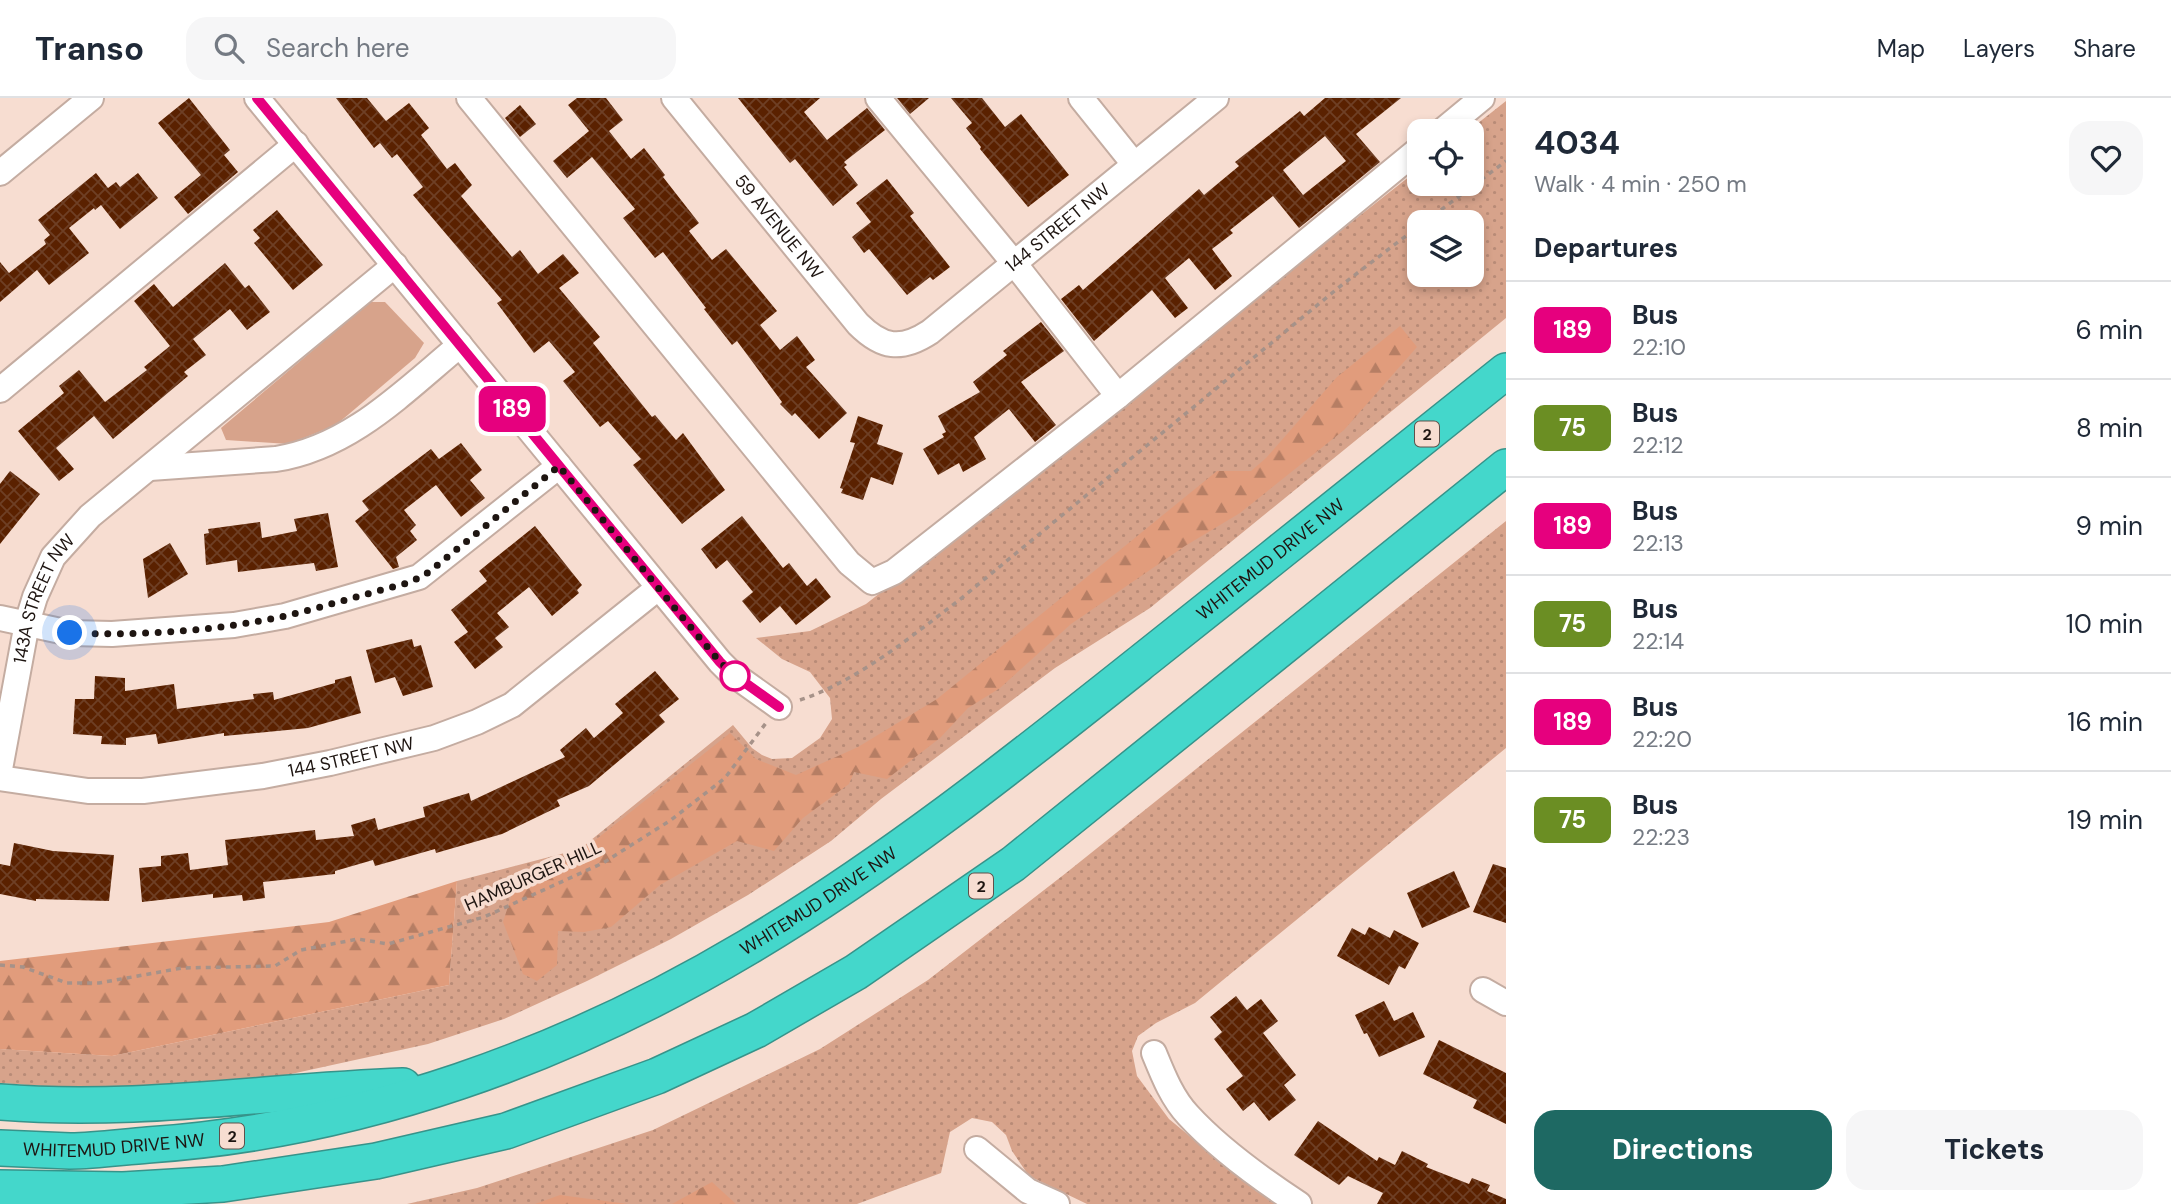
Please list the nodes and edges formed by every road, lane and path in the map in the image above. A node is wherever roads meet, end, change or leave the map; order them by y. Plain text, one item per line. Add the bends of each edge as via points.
1 (91, 98) edge
2 (257, 98) edge
3 (469, 98) edge
4 (674, 98) edge
5 (878, 98) edge
6 (1081, 98) edge
7 (1216, 98) edge
8 (1482, 98) edge
9 (1456, 119) edge
10 (296, 144) junction
11 (1407, 159) edge
12 (1506, 161) edge
13 (1134, 164) junction
14 (0, 173) edge
15 (1441, 210) edge
16 (1407, 235) edge
17 (1014, 263) junction
18 (395, 265) junction
19 (460, 345) junction
20 (893, 345) joint
21 (1506, 358) edge
22 (1506, 372) edge
23 (0, 390) edge
24 (1118, 396) junction
25 (559, 466) junction
26 (1506, 467) edge
27 (150, 468) junction
28 (1349, 497) junction
29 (658, 588) junction
30 (0, 618) edge
31 (27, 623) junction
32 (779, 707) junction
33 (0, 769) edge
34 (0, 778) edge
35 (0, 965) edge
36 (1483, 990) dead end
37 (1506, 1003) edge
38 (1154, 1053) dead end
39 (459, 1083) junction
40 (0, 1102) edge
41 (0, 1148) edge
42 (977, 1149) dead end
43 (376, 1161) junction
44 (0, 1188) edge
45 (234, 1204) edge
46 (1058, 1204) edge
47 (1299, 1204) edge

1 - 14 street
2 - 10 street
3 - 24 street via 849,563 872,582 894,572
4 - 20 street, 59 AVENUE NW via 858,324
5 - 17 street
6 - 13 street
7 - 13 street, 144 STREET NW
8 - 9 street
10 - 18 street
10 - 23 street
11 - 24 street
12 - 15 path
13 - 17 street, 144 STREET NW
16 - 32 path via 896,648 827,691
17 - 20 street, 144 STREET NW via 919,339
17 - 24 street
18 - 19 street
18 - 27 street, 143A STREET NW
19 - 25 street
19 - 27 street via 366,422 328,445 276,459
21 - 28 highway
22 - 28 highway, WHITEMUD DRIVE NW / 2
25 - 29 street
25 - 31 street via 411,582 234,625 112,634 70,633
26 - 43 highway, 2 via 1013,864 856,972 756,1030 657,1076 506,1130
27 - 31 street, 143A STREET NW via 90,516 53,557
28 - 39 highway, WHITEMUD DRIVE NW / 2 via 1041,742 818,903 749,947 635,1008
29 - 32 street via 730,672
29 - 34 street, 144 STREET NW via 512,705 434,738 263,776 142,790 66,789
30 - 31 street
31 - 33 street, 143A STREET NW
32 - 35 path, HAMBURGER HILL via 725,778 671,820 603,863 484,917 388,944 358,939 301,950 275,966 182,968 99,983 67,983 23,967
36 - 37 street
38 - 47 street via 1187,1115
39 - 40 highway via 130,1105
39 - 41 highway, WHITEMUD DRIVE NW / 2 via 357,1113 191,1142 74,1151
42 - 46 street via 1028,1191
43 - 44 highway, 2 via 223,1184 123,1190
43 - 45 highway

